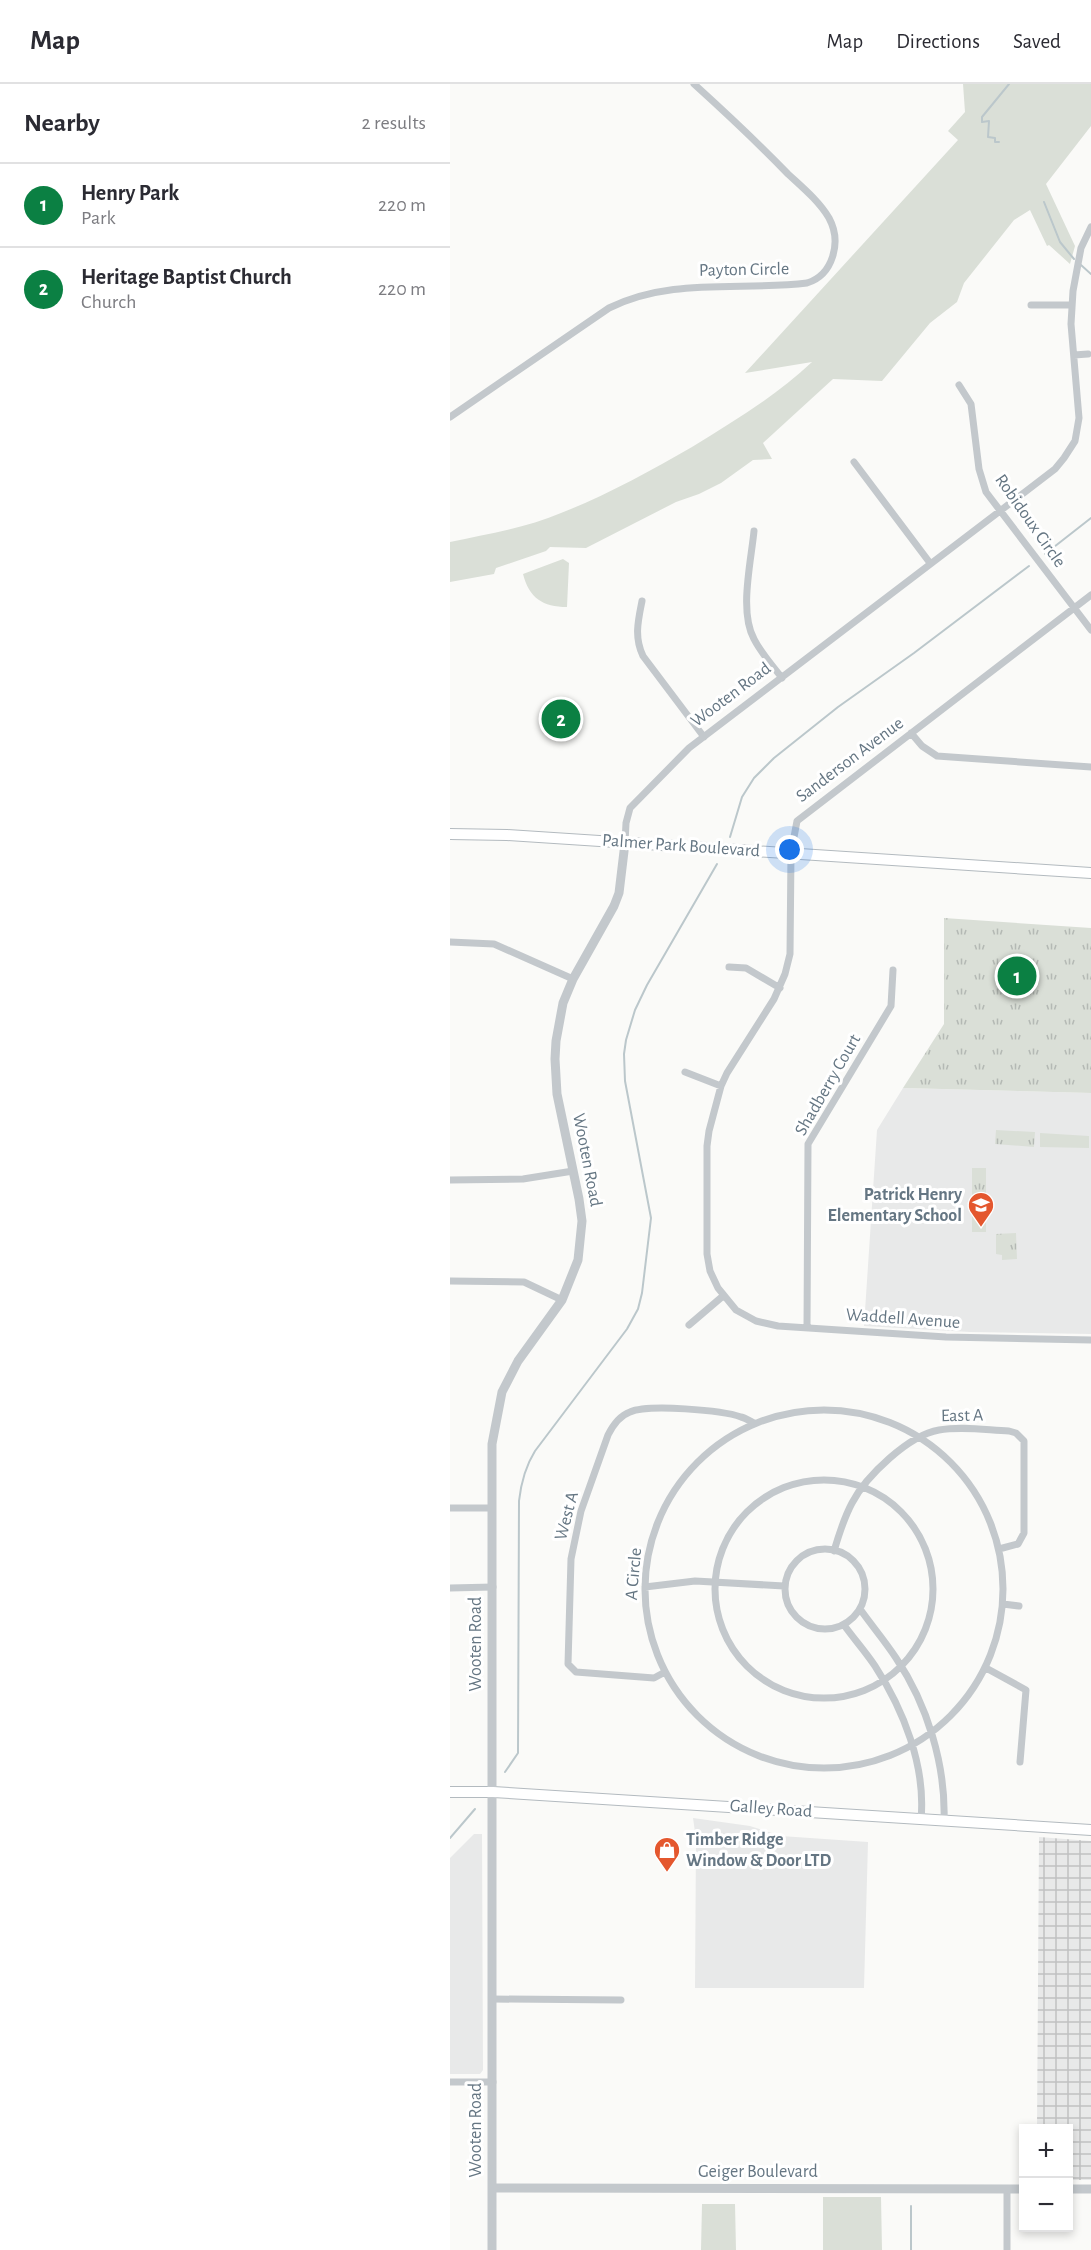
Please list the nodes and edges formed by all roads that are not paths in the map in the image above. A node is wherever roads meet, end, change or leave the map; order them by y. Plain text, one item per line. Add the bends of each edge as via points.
1 (694, 84) edge
2 (1091, 227) edge
3 (1031, 305) dead end
4 (1072, 305) junction
5 (1088, 354) dead end
6 (1074, 355) junction
7 (959, 385) dead end
8 (450, 417) edge
9 (854, 462) dead end
10 (1000, 511) junction
11 (754, 531) dead end
12 (930, 563) junction
13 (1091, 596) edge
14 (642, 601) dead end
15 (1074, 608) junction
16 (1091, 630) edge
17 (782, 678) junction
18 (911, 733) junction
19 (704, 736) junction
20 (1091, 766) edge
21 (450, 834) edge
22 (625, 843) junction
23 (791, 853) junction
24 (1091, 873) edge
25 (450, 942) edge
26 (729, 966) dead end
27 (893, 970) dead end
28 (573, 979) junction
29 (780, 988) junction
30 (686, 1072) dead end
31 (721, 1086) junction
32 (573, 1171) junction
33 (450, 1180) edge
34 (450, 1281) edge
35 (723, 1296) junction
36 (562, 1300) junction
37 (689, 1325) dead end
38 (807, 1328) junction
39 (1091, 1340) edge
40 (754, 1423) junction
41 (918, 1436) junction
42 (862, 1486) junction
43 (450, 1508) edge
44 (492, 1508) junction
45 (999, 1549) junction
46 (834, 1551) junction
47 (715, 1582) junction
48 (493, 1587) junction
49 (645, 1587) junction
50 (784, 1587) junction
51 (450, 1588) edge
52 (1003, 1604) junction
53 (1019, 1606) dead end
54 (860, 1610) junction
55 (844, 1625) junction
56 (901, 1667) junction
57 (986, 1668) junction
58 (665, 1672) junction
59 (884, 1681) junction
60 (931, 1734) junction
61 (736, 1746) junction
62 (912, 1747) junction
63 (732, 1756) dead end
64 (1020, 1762) dead end
65 (450, 1792) edge
66 (493, 1792) junction
67 (921, 1819) junction
68 (944, 1821) junction
69 (1091, 1830) edge
70 (493, 1999) junction
71 (621, 2000) dead end
72 (450, 2082) edge
73 (493, 2082) junction
74 (492, 2188) junction
75 (1007, 2189) junction
76 (1019, 2189) edge
77 (1073, 2189) edge
78 (1091, 2189) edge
79 (492, 2250) edge
80 (1007, 2250) edge

1 - 8 street, Payton Circle via 820,206 834,237 828,269 807,283 680,287 622,302
2 - 4 street, Wooten Road via 1077,264
3 - 4 street
4 - 6 street, Wooten Road
5 - 6 street
6 - 10 street, Wooten Road via 1079,418 1070,452 1055,469
7 - 10 street, Robidoux Circle via 971,404 983,484
9 - 12 street
10 - 12 street, Wooten Road
10 - 15 street, Robidoux Circle
11 - 17 street via 748,621 753,638
12 - 17 street, Wooten Road
13 - 15 street, Sanderson Avenue
14 - 19 street via 636,630 643,656
15 - 16 street, Robidoux Circle
15 - 18 street, Sanderson Avenue
17 - 19 street, Wooten Road
18 - 20 street via 929,752 947,758
18 - 23 street, Sanderson Avenue via 802,816 794,829
19 - 22 street, Wooten Road via 635,801 627,815
21 - 22 main road, Palmer Park Boulevard
22 - 23 main road, Palmer Park Boulevard
22 - 28 street, Wooten Road via 622,879 614,906
23 - 24 main road, Palmer Park Boulevard
23 - 29 street, Sanderson Avenue via 790,954
25 - 28 street via 494,944
26 - 29 street via 746,968
27 - 38 street, Shadberry Court via 891,1006 808,1144
28 - 32 street, Wooten Road via 563,1003 555,1059 557,1094
29 - 31 street, Sanderson Avenue
30 - 31 street
31 - 35 street, Sanderson Avenue via 707,1146 706,1239 710,1271
32 - 33 street via 523,1179
32 - 36 street, Wooten Road via 582,1221 581,1239 578,1260
34 - 36 street via 524,1282
35 - 37 street
35 - 38 street, Waddell Avenue via 736,1310 756,1321
36 - 44 street, Wooten Road via 518,1361 502,1392 492,1444
38 - 39 street, Waddell Avenue via 946,1338
40 - 41 street, A Circle via 805,1411 843,1411 880,1419
40 - 49 street, A Circle via 710,1452 677,1487 654,1532
40 - 58 street, West A via 721,1413 638,1409 612,1426 604,1446 581,1511 571,1559 568,1664 576,1672 654,1678
41 - 42 street, East A
41 - 45 street, A Circle via 947,1459 970,1486 987,1515
41 - 45 street, East A via 960,1428 1009,1431 1024,1441 1024,1533 1018,1544
42 - 46 street, East A
42 - 47 street via 840,1481 808,1482 786,1487 763,1499 733,1530
42 - 56 street via 904,1514 922,1541 929,1561 933,1595 930,1617 920,1642
43 - 44 street
44 - 48 street, Wooten Road
45 - 52 street, A Circle
46 - 50 street via 817,1550 803,1555 792,1566
46 - 54 street via 848,1557 861,1572 865,1592
47 - 49 street
47 - 50 street
47 - 59 street via 718,1614 727,1637 741,1660 764,1680 794,1694 822,1698 854,1695
48 - 51 street
48 - 66 street, Wooten Road
49 - 58 street, A Circle via 650,1634
50 - 55 street via 789,1608 805,1625 823,1630
52 - 53 street
52 - 57 street, A Circle via 998,1636
54 - 55 street
54 - 56 street
55 - 59 street
56 - 59 street
56 - 60 street
57 - 60 street, A Circle via 962,1705
57 - 64 street via 1026,1690
58 - 61 street, A Circle via 698,1718
59 - 62 street
60 - 62 street, A Circle
60 - 68 street via 944,1786
61 - 62 street, A Circle via 773,1761 820,1769 866,1763
61 - 63 street
62 - 67 street via 923,1797
65 - 66 main road, Galley Road
66 - 67 main road, Galley Road
66 - 70 street, Wooten Road
67 - 68 main road, Galley Road
68 - 69 main road, Galley Road
70 - 71 street
70 - 73 street, Wooten Road
72 - 73 street
73 - 74 street, Wooten Road
74 - 75 street, Geiger Boulevard
74 - 79 street, Wooten Road
75 - 76 street, Geiger Boulevard
75 - 80 street
77 - 78 street

